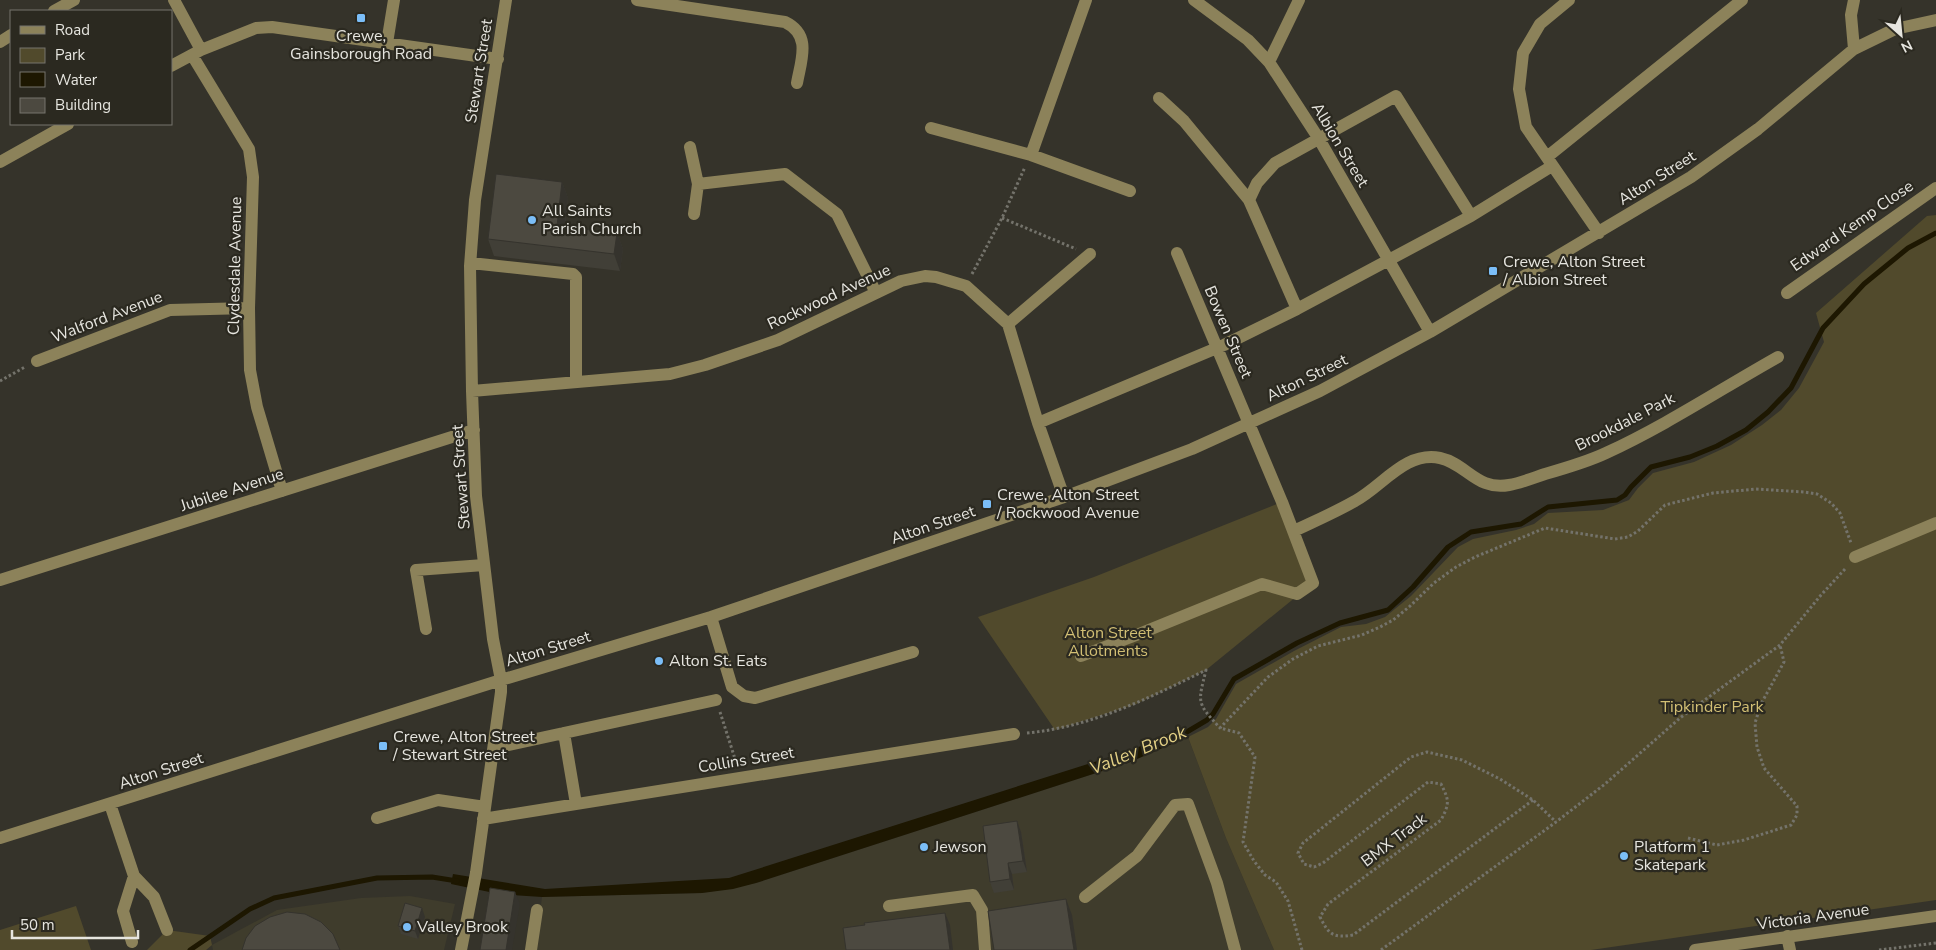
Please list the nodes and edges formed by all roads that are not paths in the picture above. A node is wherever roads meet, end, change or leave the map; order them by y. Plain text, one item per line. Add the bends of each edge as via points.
1 (74, 0) edge
2 (174, 0) edge
3 (394, 0) edge
4 (506, 0) edge
5 (637, 0) edge
6 (1086, 0) edge
7 (1194, 0) edge
8 (1299, 0) edge
9 (1568, 0) edge
10 (1742, 0) edge
11 (1854, 0) edge
12 (56, 10) edge
13 (1936, 20) edge
14 (386, 42) junction
15 (1854, 49) junction
16 (196, 52) junction
17 (498, 59) junction
18 (1269, 62) junction
19 (172, 65) edge
20 (797, 83) dead end
21 (1159, 98) dead end
22 (66, 125) edge
23 (931, 128) dead end
24 (1320, 139) junction
25 (690, 146) dead end
26 (1031, 156) junction
27 (1550, 161) junction
28 (0, 162) edge
29 (698, 184) junction
30 (1936, 188) edge
31 (1130, 191) dead end
32 (1249, 200) junction
33 (694, 214) dead end
34 (1471, 216) junction
35 (1599, 233) junction
36 (1177, 253) dead end
37 (1090, 254) road end
38 (1389, 261) junction
39 (470, 263) junction
40 (1786, 292) dead end
41 (876, 293) junction
42 (249, 308) junction
43 (1297, 309) junction
44 (1008, 324) junction
45 (1430, 332) junction
46 (1217, 347) junction
47 (1778, 357) dead end
48 (37, 361) road end
49 (576, 382) junction
50 (472, 391) junction
51 (1038, 423) junction
52 (1249, 424) junction
53 (474, 430) junction
54 (282, 491) junction
55 (1064, 497) junction
56 (1936, 523) edge
57 (1294, 531) junction
58 (1855, 557) road end
59 (484, 565) junction
60 (0, 580) edge
61 (711, 617) junction
62 (426, 629) dead end
63 (913, 652) dead end
64 (1081, 656) dead end
65 (501, 680) junction
66 (716, 700) road end
67 (564, 733) junction
68 (1014, 734) road end
69 (494, 744) junction
70 (110, 804) junction
71 (576, 804) junction
72 (484, 813) junction
73 (377, 818) dead end
74 (0, 838) edge
75 (134, 876) junction
76 (1085, 897) dead end
77 (889, 906) dead end
78 (537, 910) dead end
79 (1936, 916) edge
80 (166, 930) dead end
81 (1787, 936) junction
82 (132, 942) dead end
83 (461, 950) edge
84 (531, 950) edge
85 (985, 950) edge
86 (1236, 950) edge
87 (1695, 950) edge
88 (1790, 950) edge

1 - 12 street
2 - 16 street, Clydesdale Avenue
3 - 14 street
4 - 17 street, Stewart Street
5 - 20 street via 785,22 800,36 803,47
6 - 26 street
7 - 18 street, Albion Street via 1248,40
8 - 18 street
9 - 27 street via 1540,24 1523,53 1519,89 1526,127
10 - 27 street
11 - 15 street via 1851,15
13 - 15 street, Alton Street via 1895,30
14 - 16 street via 264,27
14 - 17 street
15 - 35 street, Alton Street via 1728,151
16 - 19 street
16 - 42 street, Clydesdale Avenue via 251,156
17 - 39 street, Stewart Street via 475,200
18 - 24 street, Albion Street
21 - 32 street via 1184,121
22 - 28 street
23 - 26 street
24 - 32 street via 1275,163 1257,183
24 - 34 street via 1396,96
24 - 38 street, Albion Street
25 - 29 street
26 - 31 street
27 - 34 street
27 - 35 street
29 - 33 street
29 - 41 street via 785,174 837,214
30 - 40 street, Edward Kemp Close
32 - 43 street
34 - 38 street
35 - 45 street, Alton Street
36 - 46 street, Bowen Street
37 - 44 street
38 - 43 street
38 - 45 street, Albion Street
39 - 49 street via 573,274 576,277
39 - 50 street, Stewart Street
41 - 44 street, Rockwood Avenue via 901,281 925,276 948,279 966,286
41 - 49 street, Rockwood Avenue via 778,340 705,365 670,374
42 - 48 street, Walford Avenue via 170,310
42 - 54 street, Clydesdale Avenue via 253,390
43 - 46 street
44 - 51 street
45 - 52 street, Alton Street via 1320,391
46 - 51 street
46 - 52 street, Bowen Street
47 - 57 street, Brookdale Park via 1638,437 1574,466 1495,486 1484,484 1441,458 1426,457 1402,466 1356,501
49 - 50 street, Rockwood Avenue
50 - 53 street, Stewart Street
51 - 55 street
52 - 55 street, Alton Street
52 - 57 street
53 - 54 street, Jubilee Avenue
53 - 59 street, Stewart Street via 476,496
54 - 60 street, Jubilee Avenue
55 - 61 street, Alton Street
56 - 58 street
57 - 64 street via 1313,583 1297,594 1262,584
59 - 62 street via 416,570
59 - 65 street, Stewart Street
61 - 63 street via 732,687 744,696 756,698
61 - 65 street, Alton Street
65 - 69 street, Stewart Street
65 - 70 street, Alton Street
66 - 67 street
67 - 69 street via 509,745
67 - 71 street
68 - 71 street, Collins Street
69 - 72 street, Stewart Street
70 - 74 street, Alton Street
70 - 75 street
71 - 72 street, Collins Street
72 - 73 street, Collins Street via 438,800
72 - 83 street, Stewart Street
75 - 80 street via 154,897
75 - 82 street via 123,911
76 - 86 street via 1136,856 1175,806 1188,804 1217,883
77 - 85 street via 973,895 982,910
78 - 84 street
79 - 81 street, Victoria Avenue
81 - 87 street, Victoria Avenue
81 - 88 street

